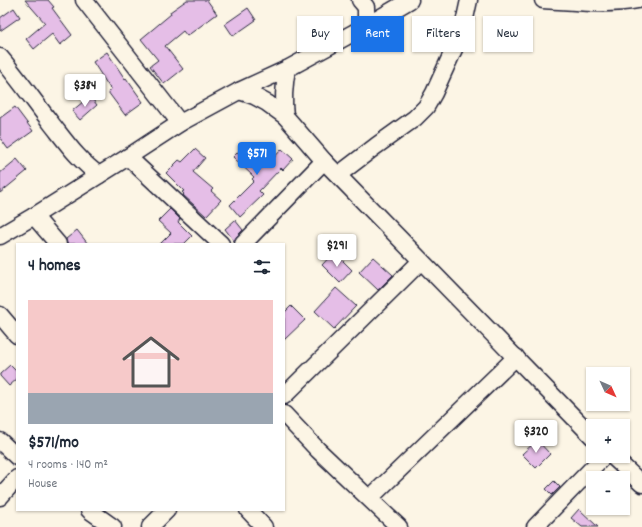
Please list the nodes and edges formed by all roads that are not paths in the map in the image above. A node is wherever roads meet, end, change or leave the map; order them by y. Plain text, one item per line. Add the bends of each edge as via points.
1 (84, 0) edge
2 (410, 0) edge
3 (469, 0) edge
4 (543, 0) edge
5 (638, 0) edge
6 (363, 4) edge
7 (391, 12) junction
8 (365, 16) edge
9 (384, 16) edge
10 (351, 34) edge
11 (0, 57) edge
12 (287, 69) junction
13 (239, 91) junction
14 (285, 116) junction
15 (180, 123) junction
16 (128, 157) junction
17 (324, 161) junction
18 (100, 175) junction
19 (338, 175) junction
20 (34, 216) junction
21 (0, 236) edge
22 (57, 243) edge
23 (220, 243) edge
24 (244, 243) edge
25 (421, 261) junction
26 (0, 315) edge
27 (16, 334) edge
28 (516, 358) junction
29 (285, 395) edge
30 (285, 415) edge
31 (586, 430) edge
32 (0, 441) edge
33 (16, 456) edge
34 (597, 463) edge
35 (620, 463) edge
36 (16, 479) edge
37 (642, 484) edge
38 (0, 497) edge
39 (370, 498) junction
40 (90, 511) edge
41 (166, 511) edge
42 (249, 511) edge
43 (114, 527) edge
44 (150, 527) edge
45 (264, 527) edge
46 (400, 527) edge
47 (535, 527) edge

1 - 15 street
2 - 7 street
3 - 19 street via 459,38 426,107
4 - 5 street via 588,3 623,3
6 - 7 street
6 - 8 street
7 - 9 street
10 - 12 street
11 - 18 street via 65,142 81,160
12 - 13 street
12 - 14 street via 284,84
13 - 14 street via 267,103
13 - 15 street
14 - 17 street
15 - 16 street
16 - 18 street
16 - 23 street
17 - 19 street
17 - 24 street
18 - 20 street
19 - 25 street
20 - 21 street
20 - 22 street
25 - 28 street
25 - 29 street
26 - 27 street
28 - 31 street
28 - 39 street
30 - 39 street
32 - 33 street
34 - 47 street
35 - 37 street
36 - 38 street
39 - 46 street
40 - 43 street
41 - 44 street
42 - 45 street

